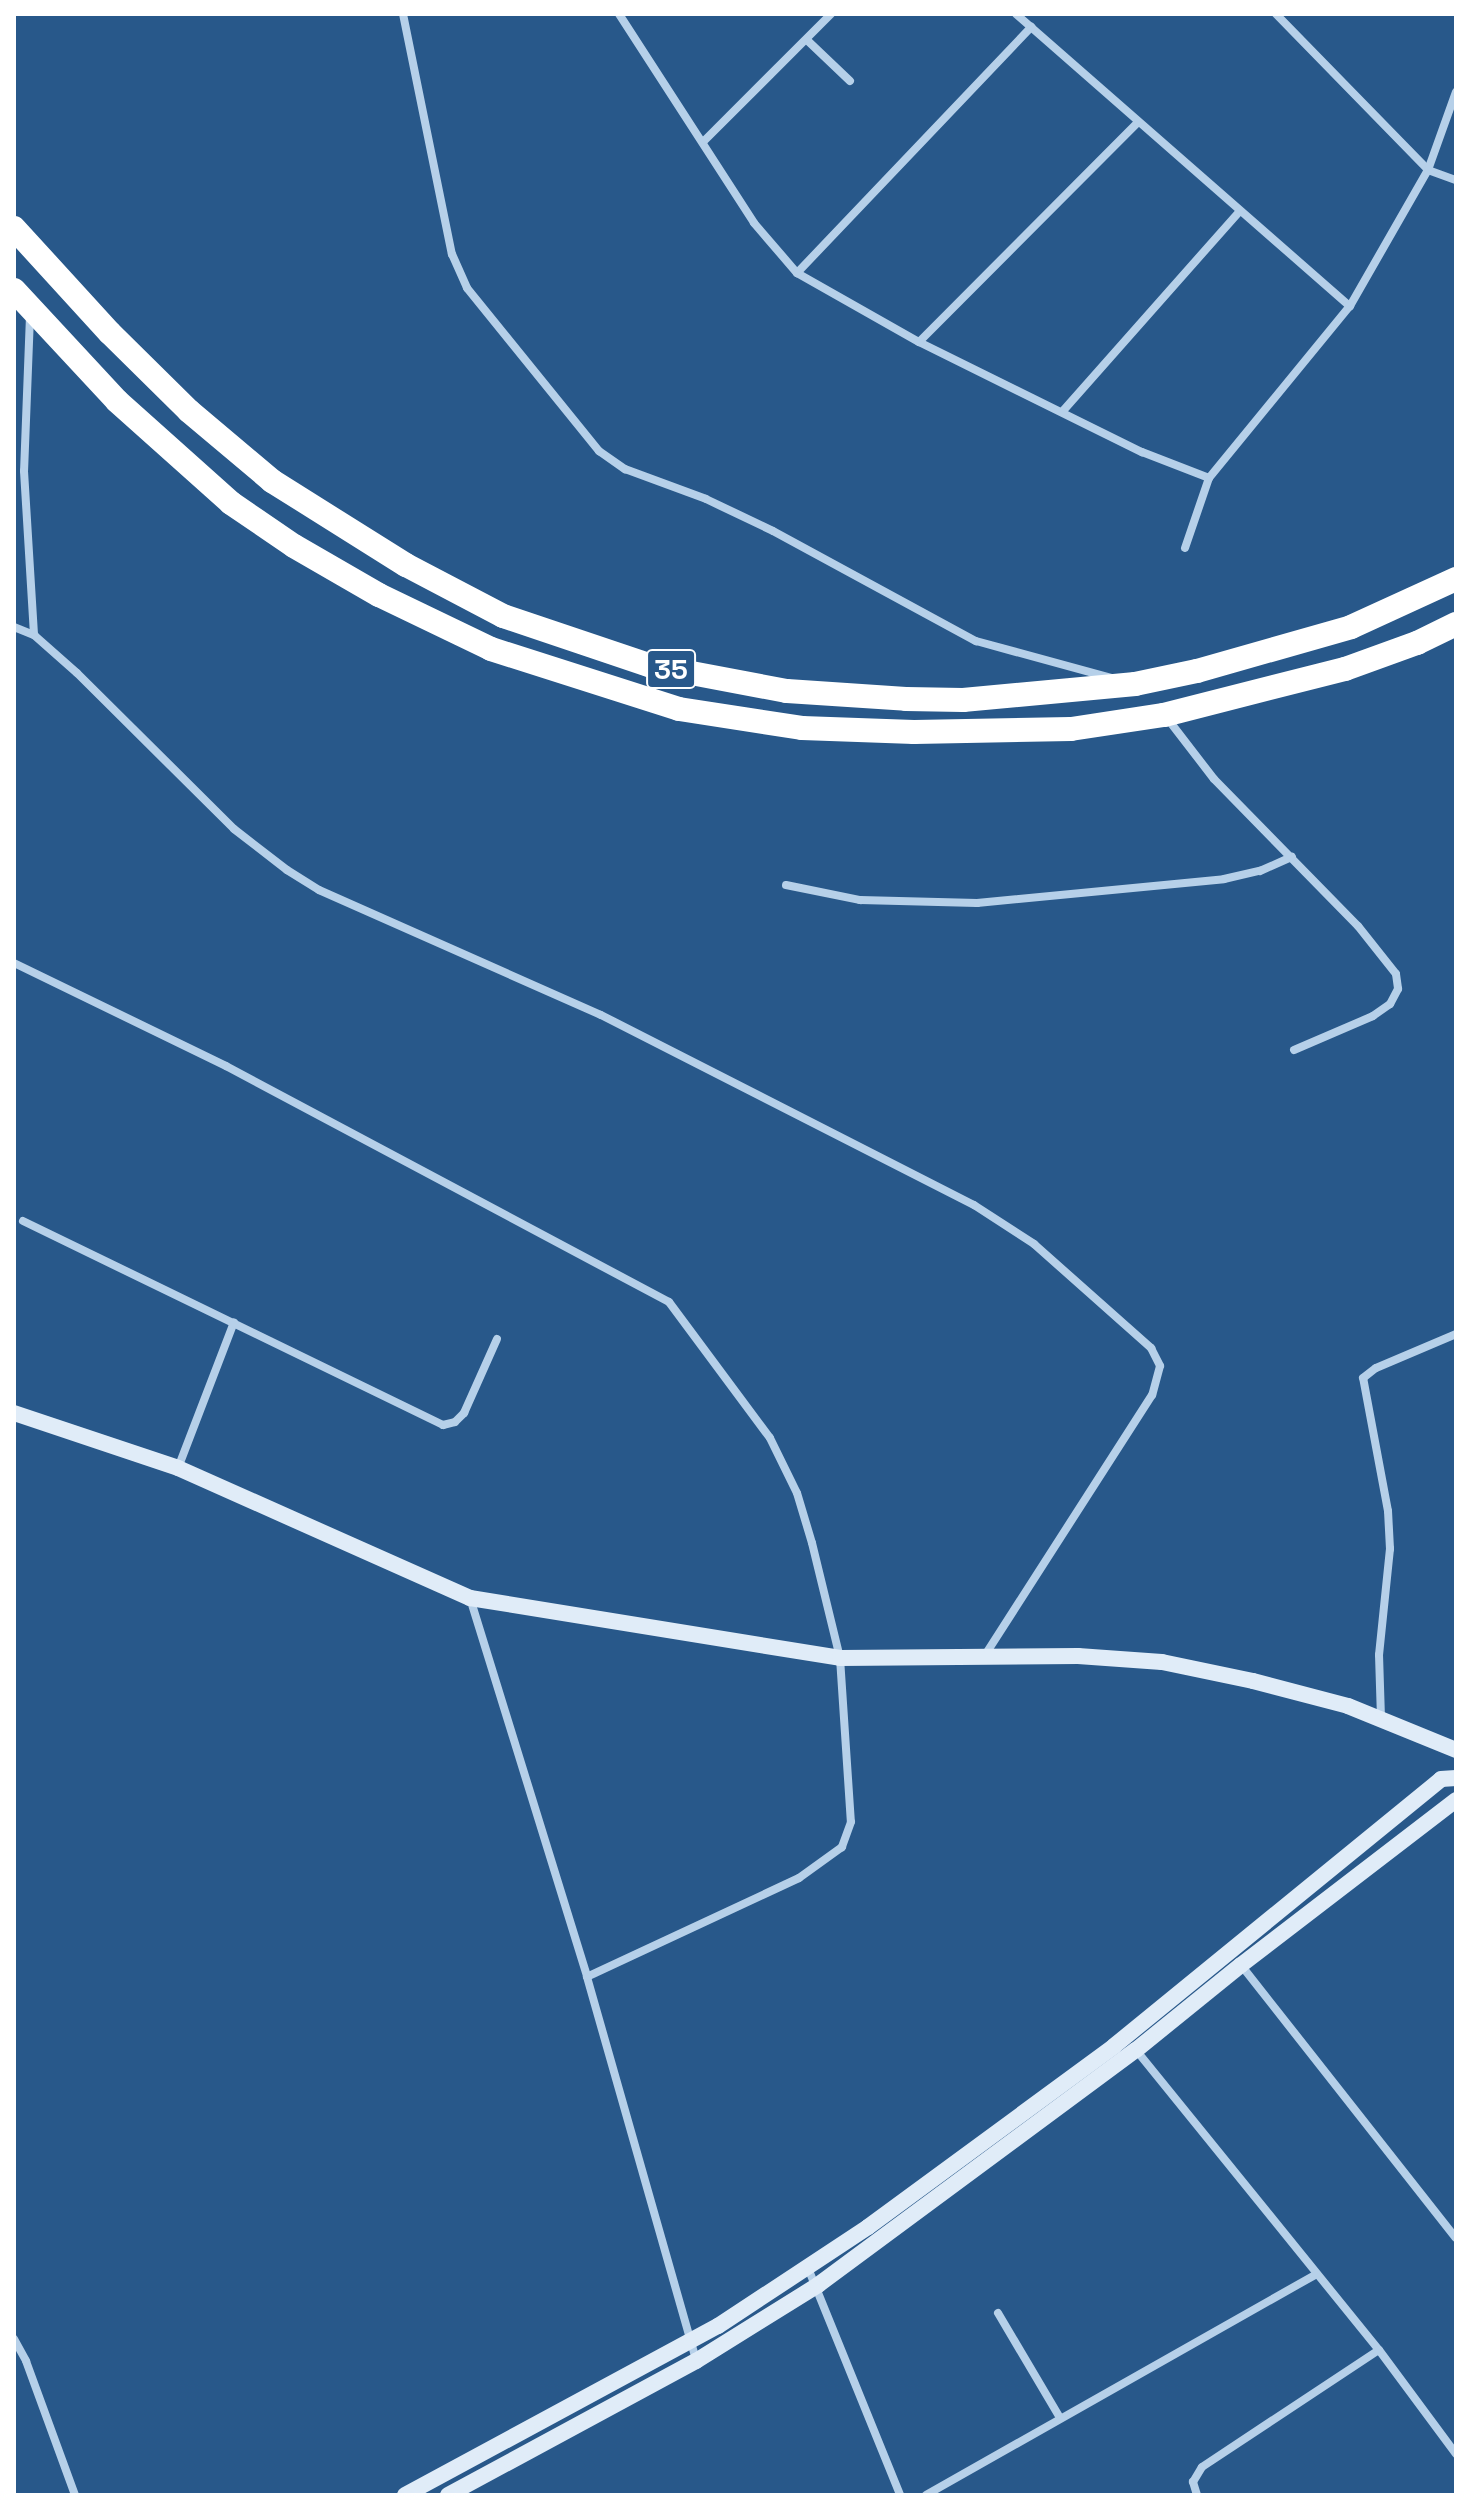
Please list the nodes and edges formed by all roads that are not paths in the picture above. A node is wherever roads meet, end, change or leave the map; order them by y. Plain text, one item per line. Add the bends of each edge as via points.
1 (403, 14) edge
2 (619, 14) edge
3 (831, 14) edge
4 (1016, 14) edge
5 (1276, 14) edge
6 (1031, 27) junction
7 (808, 41) junction
8 (850, 81) dead end
9 (1456, 92) edge
10 (1138, 122) junction
11 (703, 142) junction
12 (1428, 170) junction
13 (1456, 180) edge
14 (1240, 211) junction
15 (14, 228) edge
16 (797, 273) junction
17 (22, 299) edge
18 (1350, 306) junction
19 (919, 342) junction
20 (1062, 412) junction
21 (1209, 478) junction
22 (1185, 548) dead end
23 (1456, 579) edge
24 (1456, 624) edge
25 (14, 627) edge
26 (34, 635) junction
27 (1135, 684) junction
28 (1164, 715) junction
29 (1292, 857) junction
30 (786, 885) dead end
31 (14, 963) edge
32 (1294, 1050) dead end
33 (23, 1221) dead end
34 (234, 1322) junction
35 (1456, 1334) edge
36 (497, 1339) dead end
37 (14, 1413) edge
38 (178, 1468) junction
39 (470, 1598) junction
40 (840, 1658) junction
41 (982, 1659) junction
42 (1381, 1718) junction
43 (1456, 1750) edge
44 (1449, 1779) edge
45 (1456, 1803) edge
46 (1241, 1965) junction
47 (587, 1977) junction
48 (1136, 2050) junction
49 (1456, 2238) edge
50 (808, 2268) junction
51 (1316, 2274) junction
52 (818, 2285) junction
53 (998, 2313) dead end
54 (14, 2339) edge
55 (690, 2342) junction
56 (1379, 2350) junction
57 (696, 2361) junction
58 (1060, 2418) junction
59 (1456, 2454) edge
60 (75, 2495) edge
61 (405, 2495) edge
62 (448, 2495) edge
63 (900, 2495) edge
64 (926, 2495) edge
65 (1197, 2495) edge

1 - 27 street via 452,254 467,288 599,451 625,469 773,531 976,641
2 - 11 street
3 - 7 street
4 - 6 street
5 - 12 street
6 - 10 street
6 - 16 street
7 - 8 street
7 - 11 street
9 - 12 street
10 - 14 street
10 - 19 street
11 - 16 street via 754,223
12 - 13 street
12 - 18 street
14 - 18 street
14 - 20 street
15 - 27 highway, 35 via 189,411 272,481 406,565 503,616 649,665 787,691 963,700
16 - 19 street
17 - 26 street via 24,471
17 - 28 highway, 35 via 117,401 231,503 379,595 491,649 679,709 802,728 1071,729
18 - 21 street
19 - 20 street
20 - 21 street
21 - 22 street
23 - 27 highway, 35 via 1351,627
24 - 28 highway, 35 via 1345,669
25 - 26 street
26 - 41 street via 234,829 287,870 319,890 601,1015 974,1205 1034,1244 1151,1348 1160,1366 1152,1395
28 - 29 street via 1214,779
29 - 30 street via 1224,879 977,903 860,900
29 - 32 street via 1387,960 1398,989 1390,1004 1373,1016
31 - 40 street via 226,1066 669,1302 770,1438 797,1493
33 - 34 street
34 - 36 street via 443,1425 464,1413
34 - 38 street
35 - 42 street via 1363,1378 1388,1511 1390,1549 1379,1655
37 - 38 street
38 - 39 street
39 - 40 street
39 - 47 street
40 - 41 street
40 - 47 street via 851,1822 842,1847 765,1897
41 - 42 street via 1078,1656 1162,1662 1278,1687
42 - 43 street
44 - 45 street
44 - 50 street via 1114,2046
45 - 46 street
46 - 48 street
46 - 49 street
47 - 55 street
48 - 51 street
48 - 52 street
50 - 52 street
50 - 55 street
51 - 56 street
51 - 58 street
52 - 57 street
52 - 63 street
53 - 58 street
54 - 60 street
55 - 57 street
55 - 61 street
56 - 59 street
56 - 65 street via 1202,2467 1193,2482
57 - 62 street
58 - 64 street

